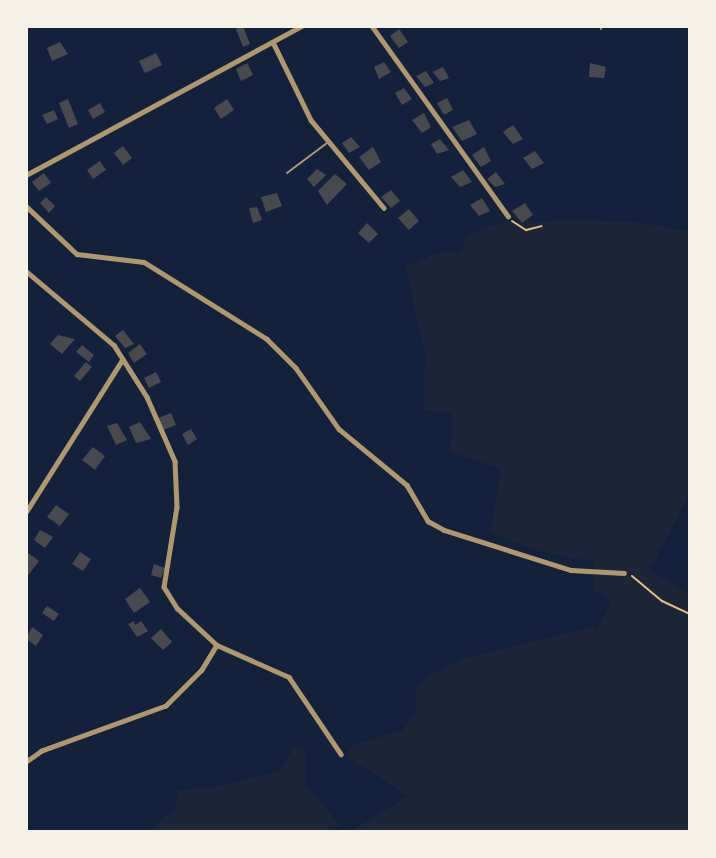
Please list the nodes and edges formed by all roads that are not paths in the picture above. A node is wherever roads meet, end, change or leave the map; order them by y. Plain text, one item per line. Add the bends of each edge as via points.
1 (300, 26) edge
2 (372, 26) edge
3 (273, 42) junction
4 (328, 143) junction
5 (287, 173) dead end
6 (26, 175) edge
7 (26, 206) edge
8 (384, 208) dead end
9 (508, 216) road end
10 (26, 271) edge
11 (122, 360) junction
12 (26, 512) edge
13 (624, 573) road end
14 (217, 645) junction
15 (341, 754) dead end
16 (26, 762) edge

1 - 3 street
2 - 9 street
3 - 4 street via 311,120
3 - 6 street via 171,92
4 - 5 lane
4 - 8 street
7 - 13 street via 77,254 144,262 267,340 296,368 339,429 407,485 428,521 571,570
10 - 11 street via 114,345
11 - 12 street
11 - 14 street via 148,397 175,461 177,507 164,587 177,608
14 - 15 street via 289,677
14 - 16 street via 202,670 166,706 42,751

